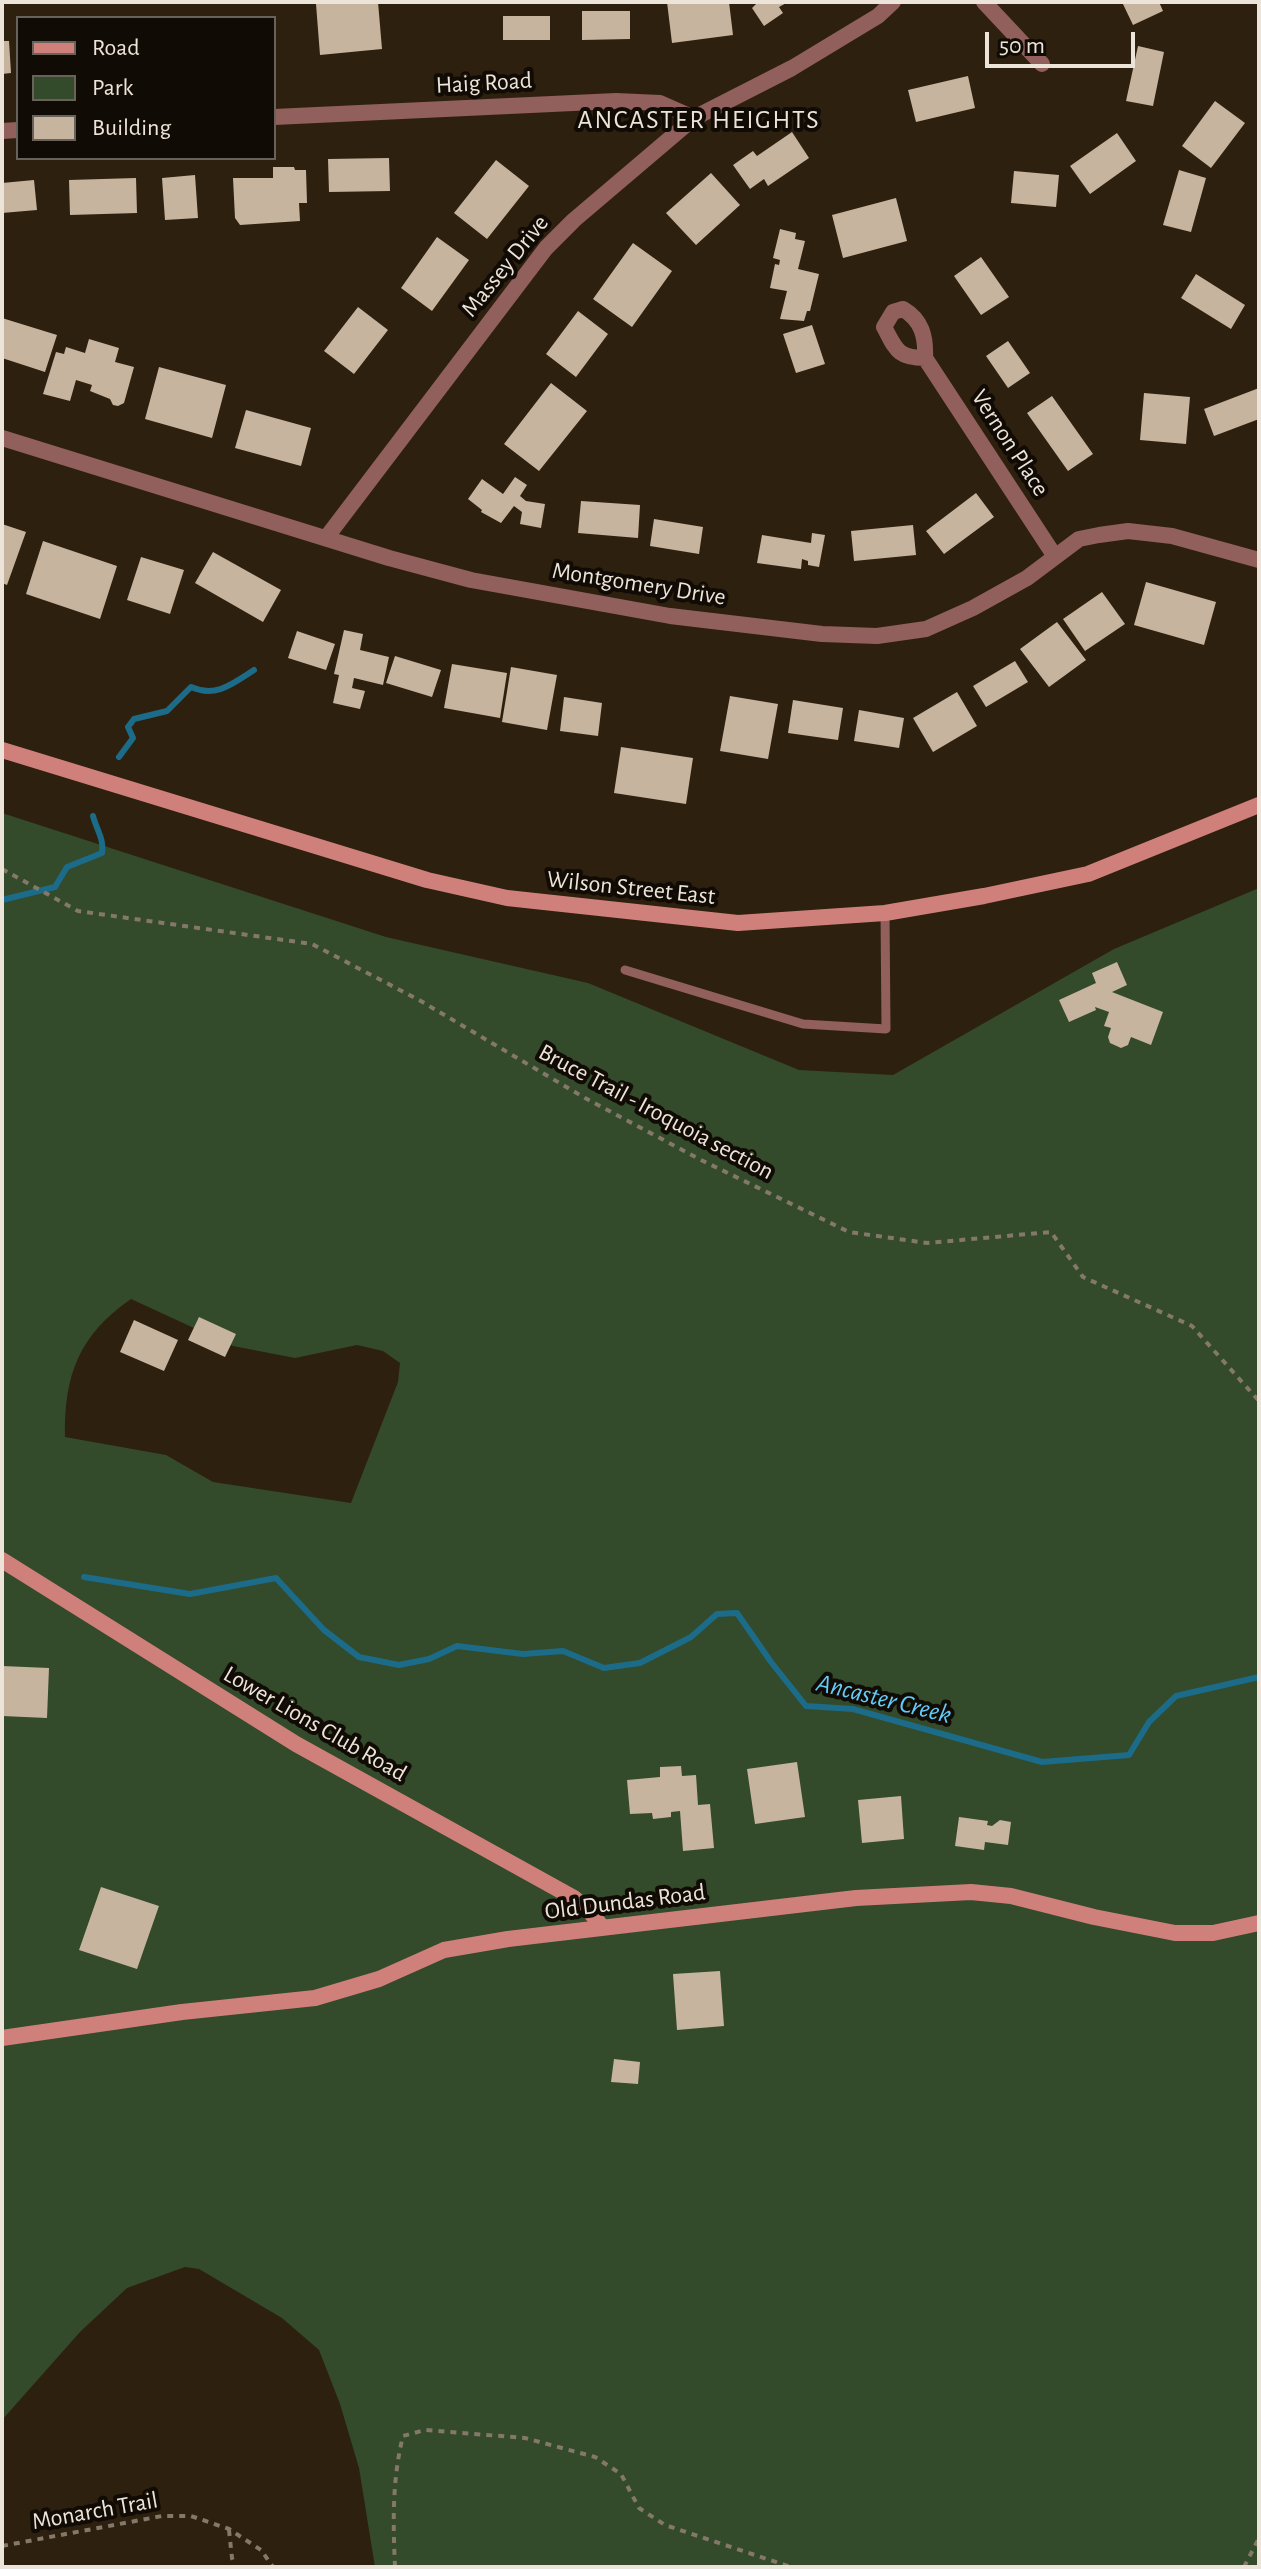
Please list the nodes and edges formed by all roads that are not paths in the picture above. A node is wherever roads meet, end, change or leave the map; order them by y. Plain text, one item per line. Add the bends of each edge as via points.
1 (893, 2) edge
2 (984, 2) edge
3 (1042, 64) dead end
4 (276, 117) edge
5 (694, 118) junction
6 (925, 358) dead end
7 (2, 438) edge
8 (326, 538) junction
9 (1054, 555) junction
10 (1259, 560) edge
11 (2, 750) edge
12 (1259, 805) edge
13 (885, 913) junction
14 (625, 970) dead end
15 (2, 1560) edge
16 (1259, 1923) edge
17 (603, 1928) junction
18 (2, 2038) edge

1 - 5 street, Massey Drive via 792,68
2 - 3 street
4 - 5 street, Haig Road via 616,101 660,103
5 - 8 street, Massey Drive via 546,248
6 - 9 street, Vernon Place
7 - 8 street, Montgomery Drive
8 - 9 street, Montgomery Drive via 471,580 641,611 877,636 926,629 961,613 1027,578
9 - 10 street, Montgomery Drive via 1079,539 1128,531 1172,536
11 - 13 street, Wilson Street East via 412,876 507,898 738,923
12 - 13 street, Wilson Street East via 1088,874
13 - 14 lane via 886,1029 803,1024
15 - 17 street, Lower Lions Club Road via 296,1744 574,1898
16 - 17 street, Old Dundas Road via 1213,1933 1175,1933 971,1892 856,1898
17 - 18 street, Old Dundas Road via 444,1950 379,1979 315,1998

